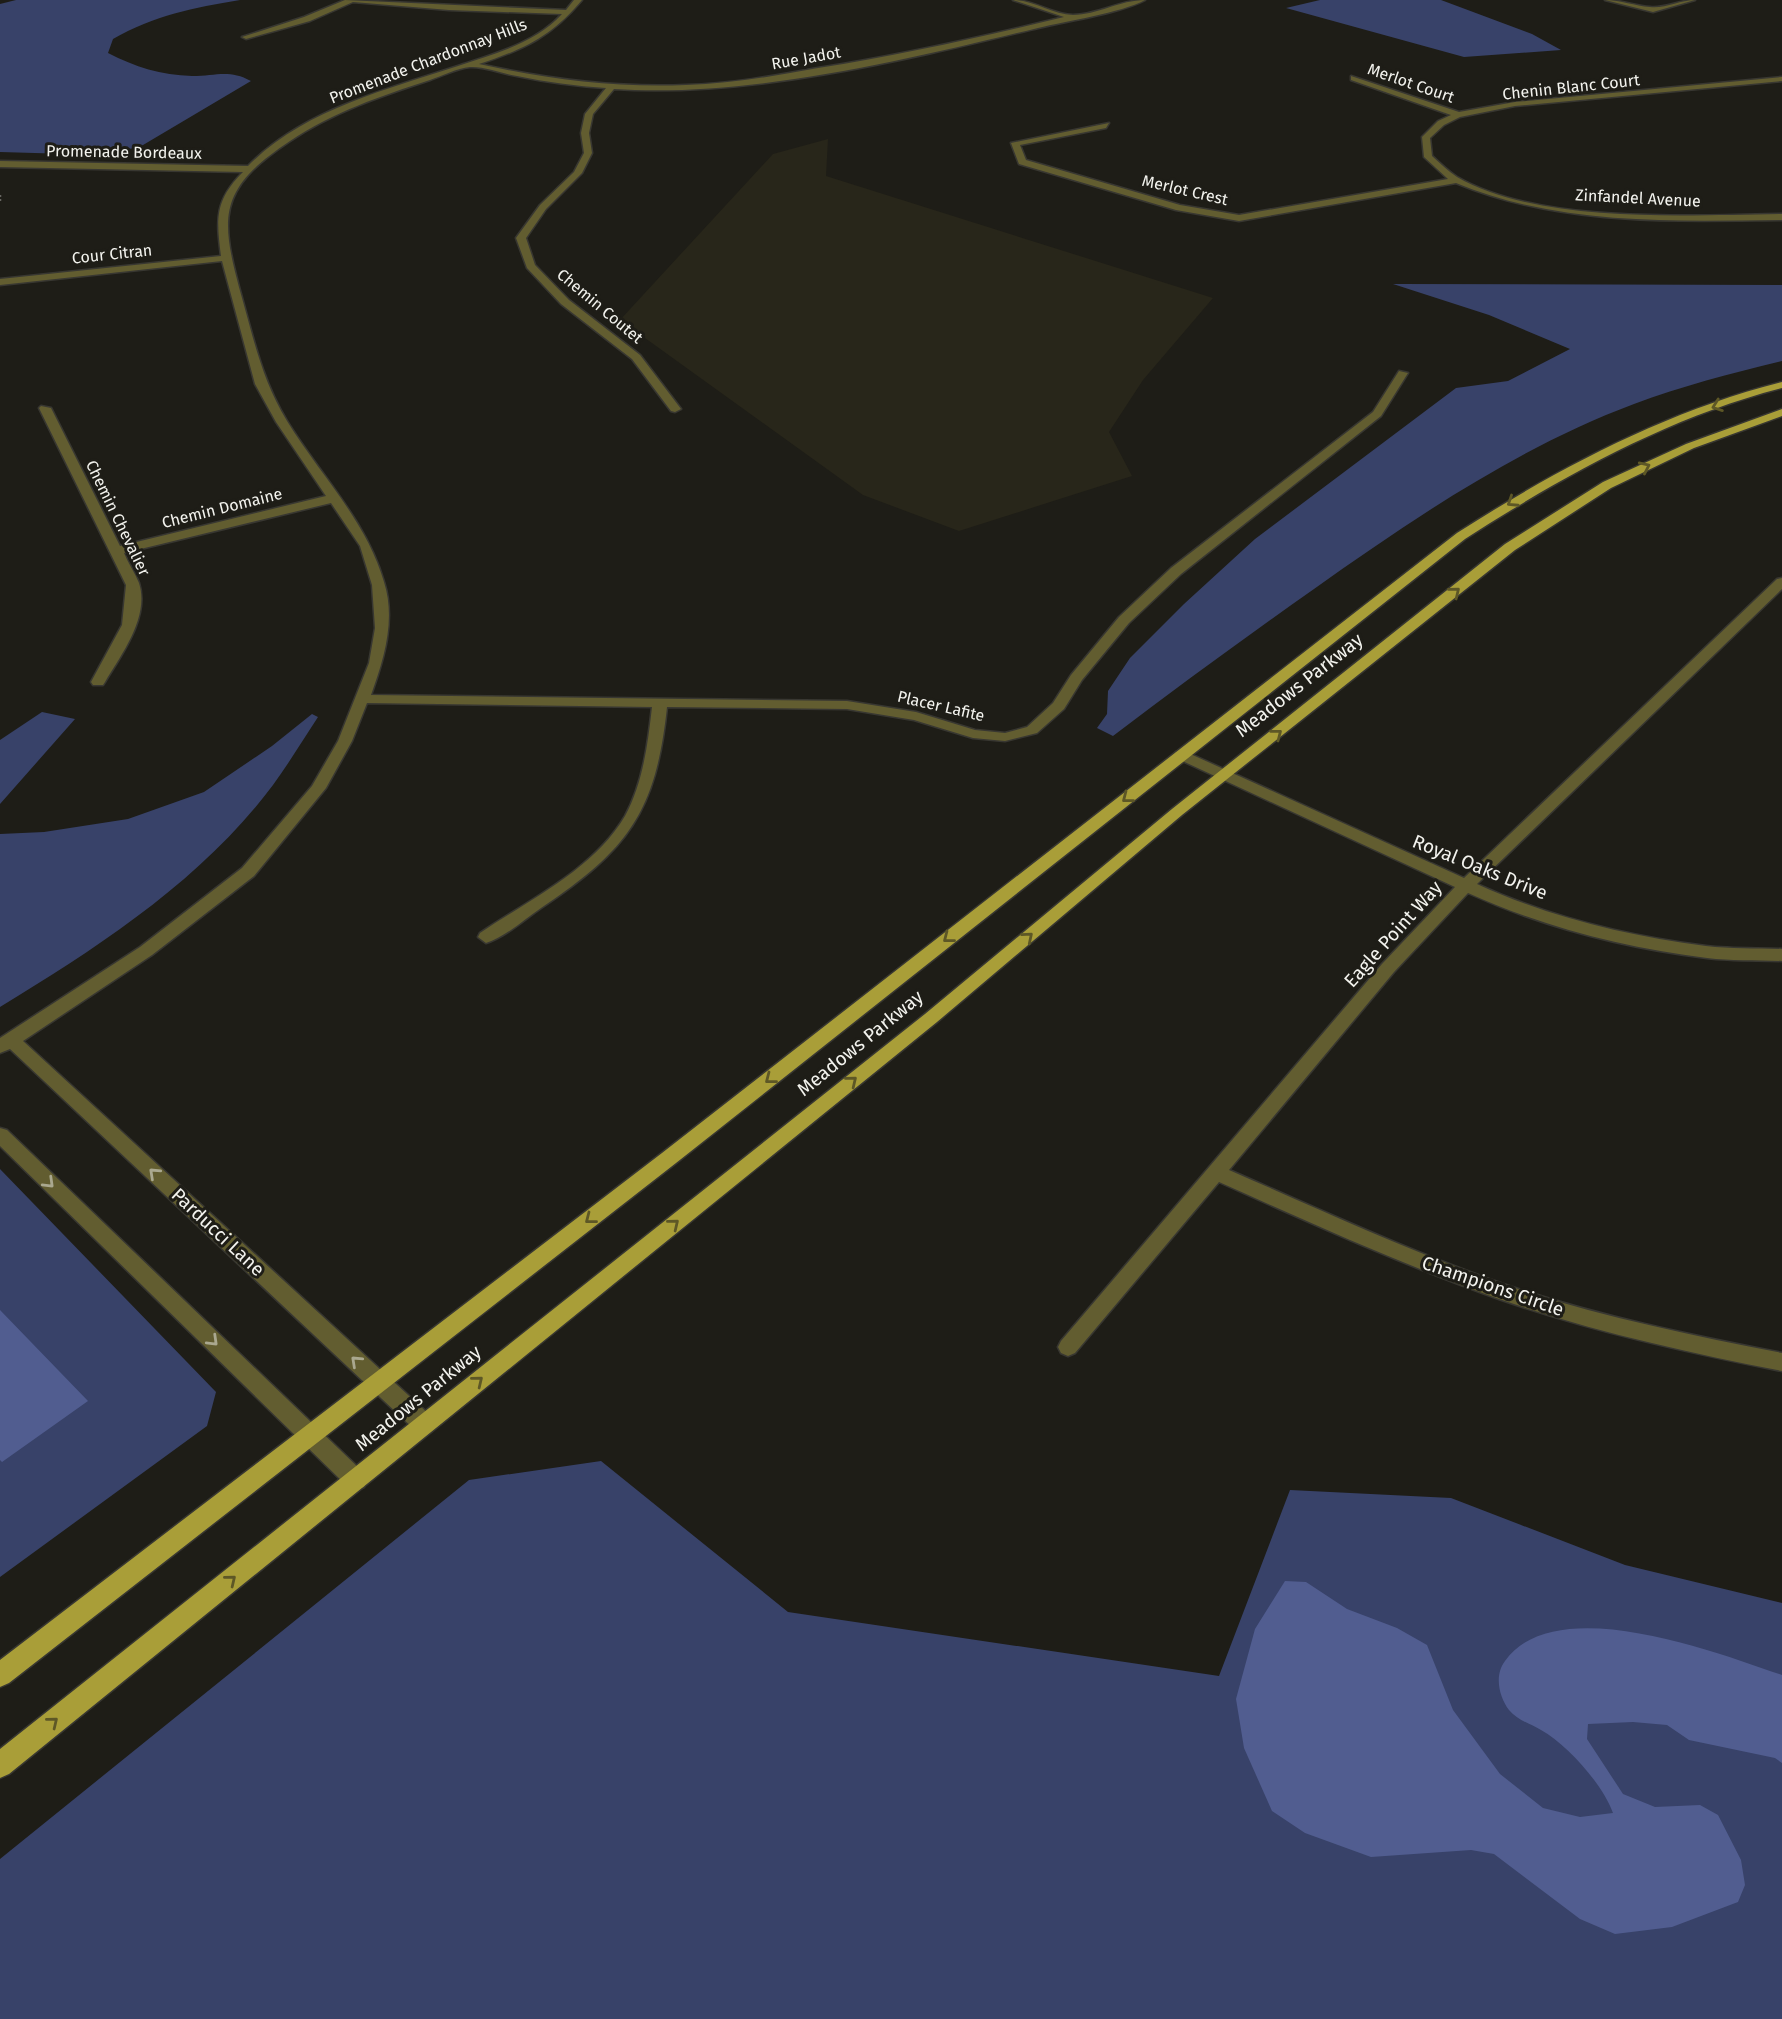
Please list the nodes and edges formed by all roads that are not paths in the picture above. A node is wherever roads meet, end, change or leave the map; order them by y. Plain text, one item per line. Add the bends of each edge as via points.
1 (353, 0) edge
2 (578, 0) edge
3 (1017, 0) edge
4 (1141, 0) edge
5 (1609, 0) edge
6 (1691, 0) edge
7 (570, 12) junction
8 (1073, 18) junction
9 (246, 37) dead end
10 (472, 65) junction
11 (1354, 78) dead end
12 (1782, 79) edge
13 (611, 87) junction
14 (1458, 115) junction
15 (1106, 125) dead end
16 (0, 164) edge
17 (248, 169) junction
18 (1456, 180) junction
19 (1782, 217) edge
20 (226, 258) junction
21 (0, 282) edge
22 (1403, 373) dead end
23 (1782, 385) edge
24 (45, 408) dead end
25 (675, 409) dead end
26 (1782, 412) edge
27 (335, 498) junction
28 (117, 551) junction
29 (1782, 582) edge
30 (98, 682) dead end
31 (364, 699) junction
32 (660, 701) junction
33 (1181, 755) junction
34 (1224, 776) junction
35 (1465, 886) junction
36 (486, 937) dead end
37 (1782, 955) edge
38 (5, 1044) edge
39 (0, 1135) edge
40 (1216, 1172) junction
41 (1068, 1347) dead end
42 (1782, 1362) edge
43 (378, 1381) junction
44 (424, 1424) junction
45 (309, 1435) junction
46 (356, 1480) junction
47 (0, 1675) edge
48 (0, 1765) edge

1 - 7 street
1 - 9 street
2 - 7 street, Promenade Chardonnay Hills
3 - 8 street
4 - 8 street, Rue Jadot
5 - 6 street via 1653,10
7 - 10 street, Promenade Chardonnay Hills via 539,37
8 - 13 street, Rue Jadot via 932,50 730,85
10 - 13 street, Rue Jadot via 534,79
10 - 17 street, Promenade Chardonnay Hills via 337,111 289,136
11 - 14 street, Merlot Court
12 - 14 street, Chenin Blanc Court via 1515,104
13 - 25 street, Chemin Coutet via 589,114 584,133 588,153 578,173 543,207 521,238 530,266 565,302 636,357
14 - 18 street, Chenin Blanc Court via 1426,137 1427,157
15 - 18 street, Merlot Crest via 1015,143 1022,162 1179,208 1239,218
16 - 17 street, Promenade Bordeaux
17 - 20 street, Promenade Chardonnay Hills via 225,204
18 - 19 street, Zinfandel Avenue via 1510,199 1580,213
20 - 21 street, Cour Citran
20 - 27 street, Promenade Chardonnay Hills via 261,384
22 - 32 street, Placer Lafite via 1377,414 1176,570 1076,678 1059,706 1031,730 1005,737 973,734 916,716 847,705
23 -> 33 main road, Meadows Parkway via 1621,443 1521,496 1461,536
24 - 28 street, Chemin Chevalier
34 -> 26 main road, Meadows Parkway via 1550,520 1607,485 1690,446
27 - 28 street, Chemin Domaine
27 - 31 street, Promenade Chardonnay Hills via 366,546 379,585 382,628
28 - 30 street, Chemin Chevalier via 133,585 134,608 126,636
29 - 35 street, Eagle Point Way
31 - 32 street, Placer Lafite
31 - 38 street, Promenade Chardonnay Hills via 318,788 248,872 146,951
32 - 36 street via 647,779 633,816 601,857
33 - 34 street, Royal Oaks Drive
33 -> 43 main road, Meadows Parkway
34 - 35 street, Royal Oaks Drive
44 -> 34 main road, Meadows Parkway via 931,1018
35 - 37 street, Royal Oaks Drive via 1583,929 1707,952
35 - 40 street, Eagle Point Way via 1388,968
43 -> 38 street, Parducci Lane
39 -> 45 street
40 - 41 street, Eagle Point Way
40 - 42 street, Champions Circle via 1412,1258 1549,1307
43 - 44 street, Parducci Lane
43 - 45 main road, Meadows Parkway
44 - 46 main road, Meadows Parkway
45 - 46 street
45 - 47 main road, Meadows Parkway
48 -> 46 main road, Meadows Parkway

